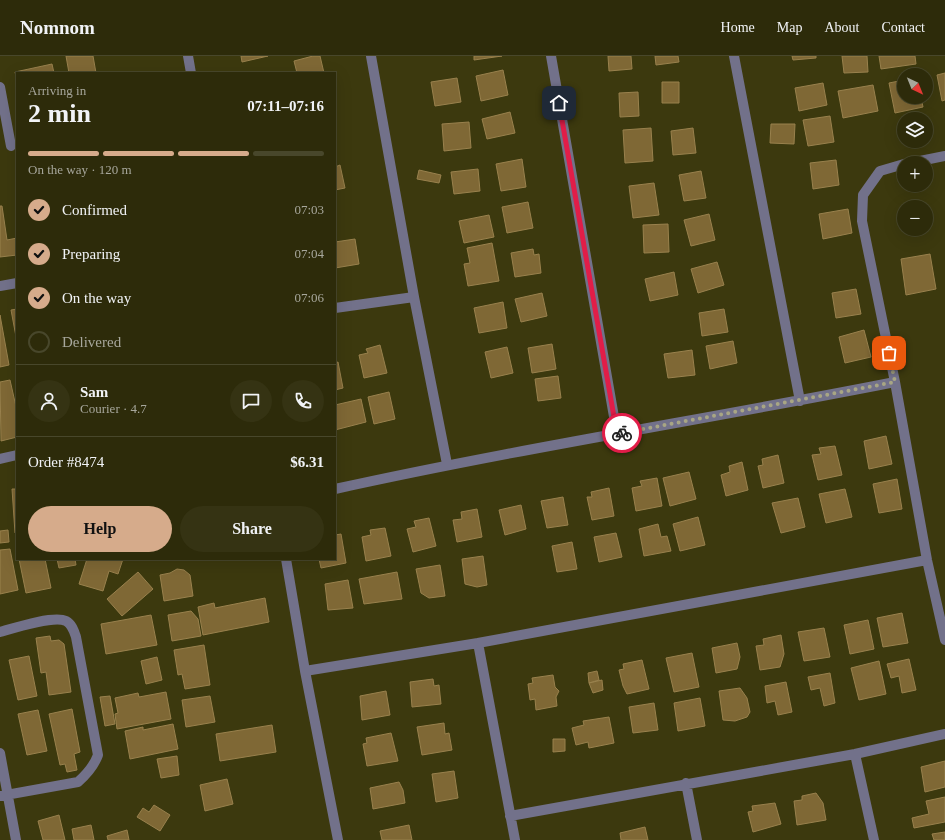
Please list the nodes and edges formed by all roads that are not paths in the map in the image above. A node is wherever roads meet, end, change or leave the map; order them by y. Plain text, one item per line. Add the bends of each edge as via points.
1 (188, 56) edge
2 (371, 56) edge
3 (551, 56) edge
4 (734, 56) edge
5 (191, 72) edge
6 (0, 87) edge
7 (1, 109) edge
8 (10, 146) dead end
9 (945, 156) edge
10 (933, 158) edge
11 (897, 166) edge
12 (16, 283) edge
13 (0, 286) edge
14 (414, 297) junction
15 (336, 308) edge
16 (895, 382) junction
17 (800, 401) junction
18 (617, 434) junction
19 (16, 455) edge
20 (0, 459) edge
21 (447, 464) junction
22 (336, 489) edge
23 (286, 560) edge
24 (927, 560) junction
25 (0, 632) edge
26 (945, 640) edge
27 (478, 643) junction
28 (305, 672) junction
29 (945, 734) edge
30 (0, 753) edge
31 (854, 754) junction
32 (686, 783) junction
33 (4, 795) edge
34 (510, 816) junction
35 (16, 840) edge
36 (338, 840) edge
37 (515, 840) edge
38 (697, 840) edge
39 (874, 840) edge

1 - 5 street
2 - 14 street
3 - 18 street
4 - 17 street
6 - 7 street
7 - 8 street
9 - 10 street
11 - 16 street via 880,171 863,195 862,221
12 - 13 street
14 - 15 street
14 - 21 street
16 - 17 street
16 - 24 street
17 - 18 street
18 - 21 street
19 - 20 street
21 - 22 street
23 - 28 street
24 - 26 street
24 - 27 street
25 - 33 street via 57,618 66,621 73,628 98,754 88,774 78,782
27 - 28 street
27 - 34 street
28 - 36 street
29 - 31 street
30 - 33 street
31 - 32 street
31 - 39 street
32 - 34 street
32 - 38 street
33 - 35 street
34 - 37 street

